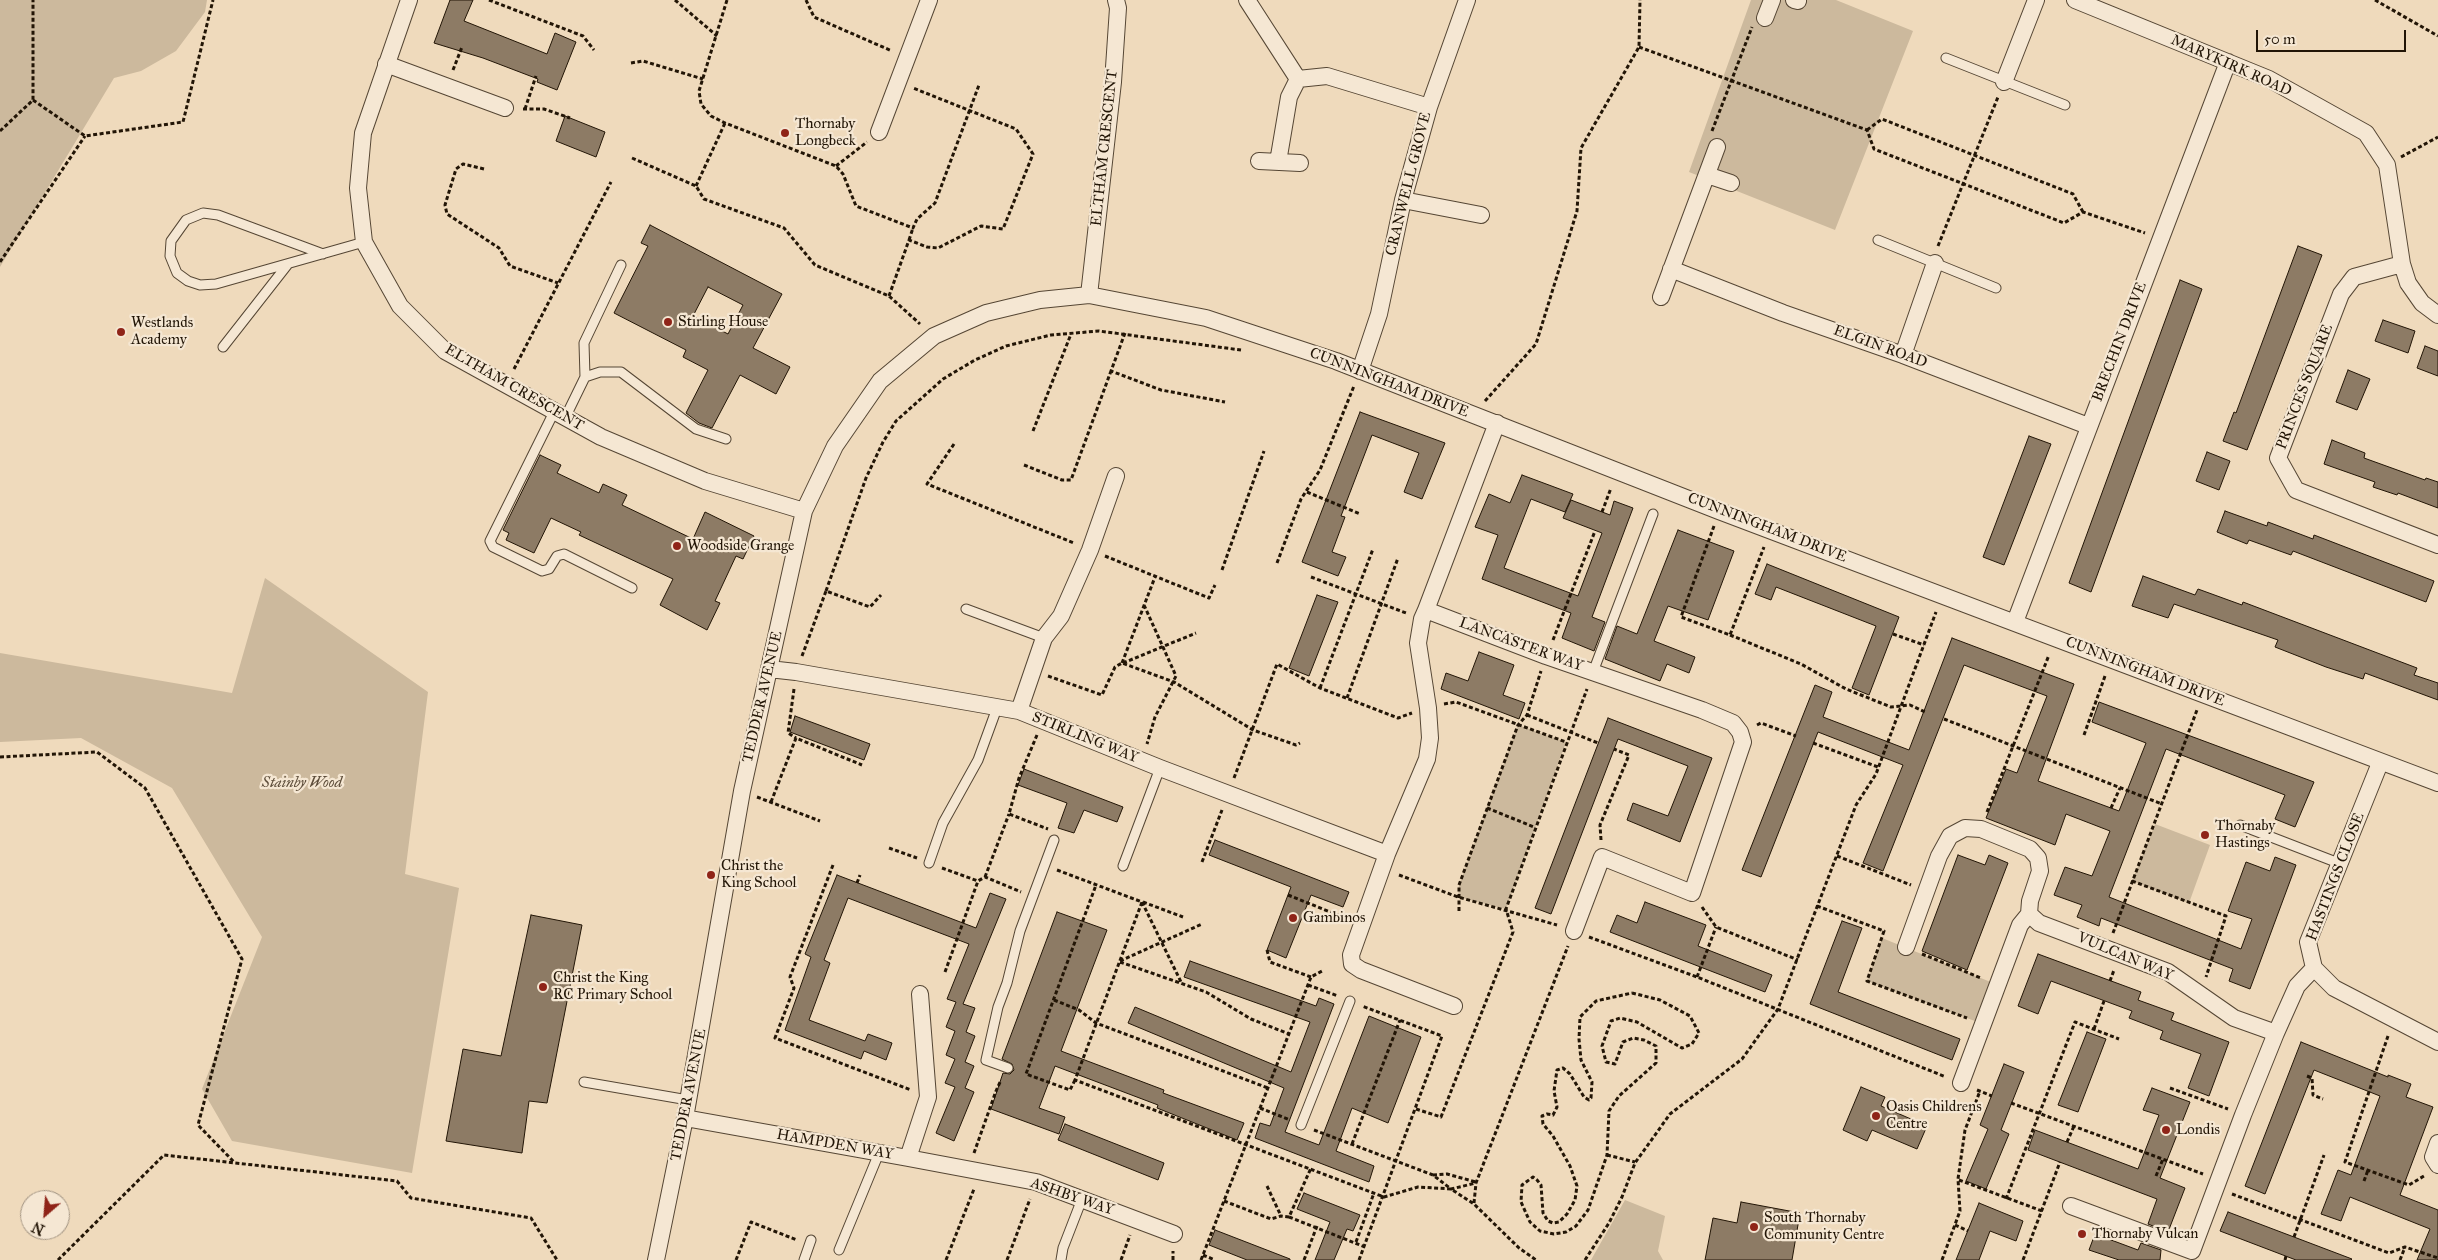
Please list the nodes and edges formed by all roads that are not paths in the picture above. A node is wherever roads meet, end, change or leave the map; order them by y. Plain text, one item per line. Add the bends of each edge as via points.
1 (409, 0) edge
2 (929, 0) edge
3 (1116, 0) edge
4 (1247, 0) edge
5 (1467, 0) edge
6 (1772, 0) edge
7 (2036, 0) edge
8 (2076, 0) edge
9 (1765, 18) road end
10 (1946, 58) dead end
11 (2228, 62) junction
12 (386, 64) junction
13 (1298, 79) junction
14 (2004, 82) junction
15 (2065, 105) dead end
16 (1429, 107) junction
17 (505, 108) road end
18 (879, 132) road end
19 (1717, 147) road end
20 (1259, 162) dead end
21 (1278, 162) junction
22 (1300, 164) dead end
23 (1707, 175) junction
24 (1731, 183) dead end
25 (1403, 200) junction
26 (1481, 215) dead end
27 (1878, 240) dead end
28 (364, 242) junction
29 (323, 254) junction
30 (1935, 263) junction
31 (288, 264) junction
32 (621, 264) dead end
33 (2402, 264) junction
34 (1671, 269) junction
35 (1996, 288) dead end
36 (1089, 295) junction
37 (1661, 297) dead end
38 (2438, 315) edge
39 (223, 347) dead end
40 (1903, 355) junction
41 (1360, 371) junction
42 (585, 377) junction
43 (559, 415) junction
44 (1496, 423) junction
45 (2088, 426) junction
46 (726, 439) dead end
47 (1116, 476) dead end
48 (804, 511) junction
49 (1653, 514) dead end
50 (2438, 546) edge
51 (632, 588) dead end
52 (966, 609) dead end
53 (1424, 614) junction
54 (2015, 622) junction
55 (1044, 638) junction
56 (769, 669) junction
57 (1593, 672) junction
58 (997, 708) junction
59 (1019, 711) junction
60 (2380, 763) junction
61 (1160, 768) junction
62 (2438, 783) edge
63 (2240, 825) dead end
64 (1054, 840) road end
65 (1385, 861) junction
66 (929, 863) road end
67 (2341, 864) junction
68 (1123, 866) dead end
69 (2029, 914) junction
70 (1574, 931) road end
71 (1906, 947) road end
72 (2314, 968) junction
73 (920, 994) dead end
74 (1350, 1001) road end
75 (1454, 1006) dead end
76 (2276, 1033) junction
77 (2438, 1042) edge
78 (1008, 1068) road end
79 (584, 1082) dead end
80 (1961, 1083) road end
81 (688, 1100) junction
82 (685, 1118) junction
83 (1301, 1125) road end
84 (2438, 1143) edge
85 (878, 1153) junction
86 (908, 1158) junction
87 (2434, 1168) edge
88 (1082, 1199) junction
89 (2071, 1206) dead end
90 (1174, 1234) dead end
91 (811, 1240) road end
92 (839, 1250) dead end
93 (656, 1260) edge
94 (804, 1260) edge
95 (1061, 1260) edge

1 - 12 street, ELTHAM CRESCENT
2 - 18 street
3 - 36 street, ELTHAM CRESCENT via 1113,82
4 - 13 street
5 - 16 street, CRANWELL GROVE
6 - 9 street
7 - 14 street
8 - 11 street, MARYKIRK ROAD
10 - 14 lane
11 - 33 street, MARYKIRK ROAD via 2269,79 2366,133 2387,165
11 - 45 street, BRECHIN DRIVE
12 - 17 street
12 - 28 street, ELTHAM CRESCENT via 363,133 358,188
13 - 16 street via 1327,76
13 - 21 street via 1289,97
14 - 15 lane
16 - 25 street, CRANWELL GROVE
19 - 23 street
20 - 21 street
21 - 22 street
23 - 24 street
23 - 34 street
25 - 26 street
25 - 41 street, CRANWELL GROVE via 1379,314
27 - 30 lane
28 - 29 lane
28 - 43 street, ELTHAM CRESCENT via 400,306 445,351
29 - 31 lane
29 - 31 lane via 218,215 203,213 186,220 170,242 170,256 177,274 200,285 216,284
30 - 35 lane
30 - 40 street
31 - 39 lane
32 - 42 lane via 584,343
33 - 38 street via 2408,283 2422,303
33 - 50 street, PRINCES SQUARE via 2354,277 2340,294 2278,458 2296,490
34 - 37 street
34 - 40 street, ELGIN ROAD
36 - 41 street, CUNNINGHAM DRIVE via 1206,318
36 - 48 street, TEDDER AVENUE via 1040,300 986,313 934,336 880,382 835,446
40 - 45 street, ELGIN ROAD
41 - 44 street, CUNNINGHAM DRIVE
42 - 43 lane
42 - 46 lane via 600,372 620,372 696,429
43 - 48 street, ELTHAM CRESCENT via 705,482
43 - 51 lane via 490,541 493,547 542,570 549,569 557,556 564,554
44 - 53 street
44 - 54 street, CUNNINGHAM DRIVE
45 - 54 street, BRECHIN DRIVE
47 - 55 street via 1090,550 1061,616
48 - 56 street, TEDDER AVENUE
49 - 57 lane
52 - 55 lane
53 - 57 street, LANCASTER WAY
53 - 65 street via 1418,643 1428,708 1430,738 1427,759
54 - 60 street, CUNNINGHAM DRIVE
55 - 59 street
56 - 58 street, STIRLING WAY
56 - 81 street, TEDDER AVENUE via 742,791
57 - 70 street, LANCASTER WAY via 1733,723 1743,742 1692,892 1602,856
58 - 59 street, STIRLING WAY
58 - 66 lane via 978,760 943,823
59 - 61 street, STIRLING WAY
60 - 62 street, CUNNINGHAM DRIVE
60 - 67 street, HASTINGS CLOSE
61 - 65 street, STIRLING WAY via 1229,793
61 - 68 lane
63 - 67 lane
64 - 78 lane via 1020,932 986,1060
65 - 75 street via 1351,955 1352,964
67 - 72 street, HASTINGS CLOSE via 2308,942
69 - 71 street via 2040,871 2038,858 2030,849 1980,829 1965,828 1950,836 1939,856
69 - 76 street, VULCAN WAY via 2039,923 2168,972 2234,1018
69 - 80 street via 2020,924
72 - 76 street via 2296,986
72 - 77 street via 2334,988
73 - 86 street, HAMPDEN WAY via 928,1097
74 - 83 lane
76 - 89 street via 2192,1251
79 - 81 lane
81 - 82 street, TEDDER AVENUE
82 - 85 street, HAMPDEN WAY
82 - 93 street, TEDDER AVENUE
84 - 87 street
85 - 86 street, HAMPDEN WAY
85 - 92 lane
86 - 88 street, ASHBY WAY via 1036,1182
88 - 90 street, ASHBY WAY
88 - 95 lane
91 - 94 lane

